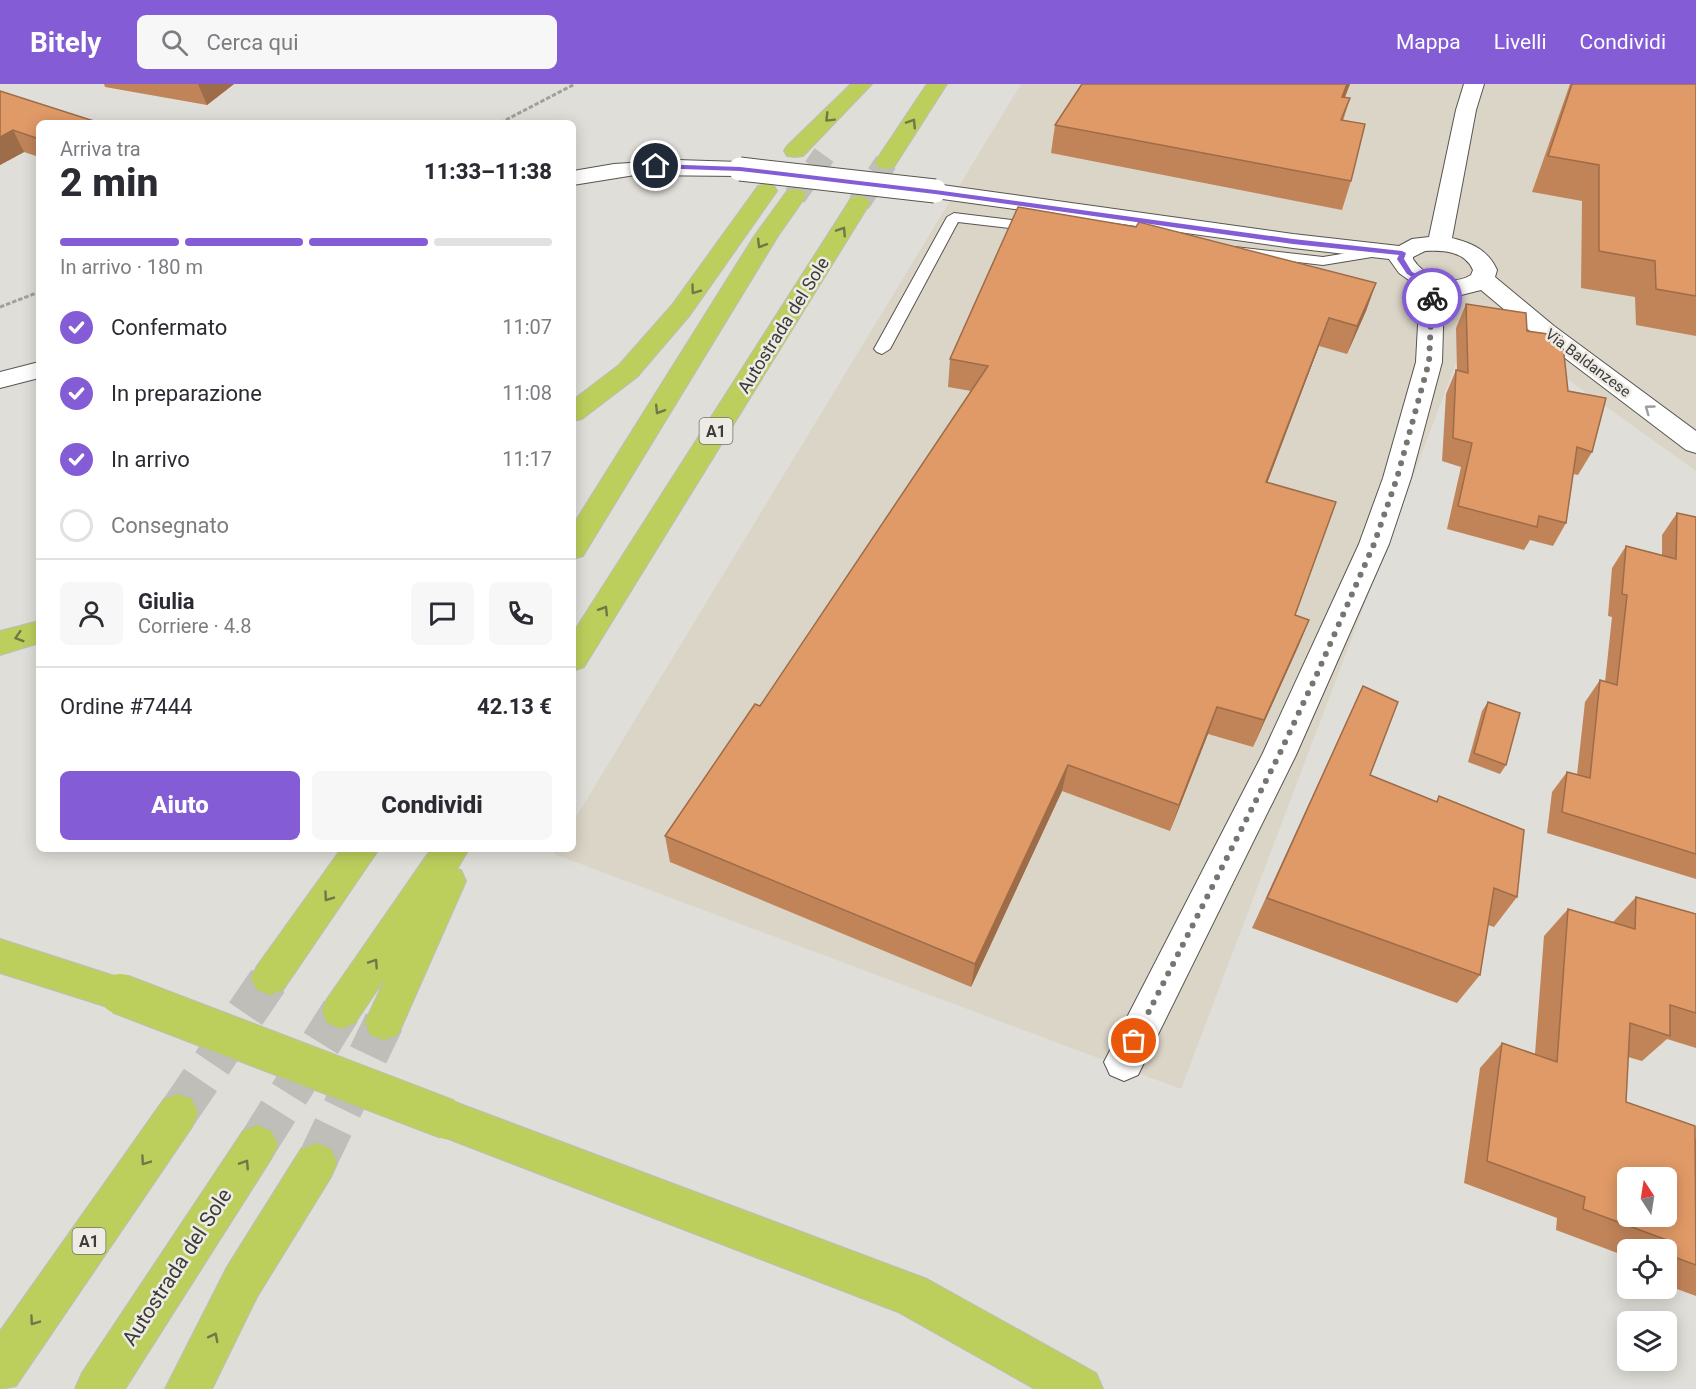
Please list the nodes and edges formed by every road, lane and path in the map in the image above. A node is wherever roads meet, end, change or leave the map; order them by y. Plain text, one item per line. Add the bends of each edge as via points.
1 (575, 84) edge
2 (862, 84) edge
3 (875, 84) edge
4 (938, 84) edge
5 (1474, 84) edge
6 (506, 120) edge
7 (837, 138) tunnel mouth
8 (795, 151) tunnel mouth
9 (886, 162) tunnel mouth
10 (576, 177) edge
11 (766, 191) tunnel mouth
12 (795, 196) tunnel mouth
13 (860, 203) tunnel mouth
14 (1049, 229) edge
15 (1439, 243) junction
16 (1216, 249) edge
17 (1395, 252) junction
18 (1482, 279) junction
19 (1432, 285) junction
20 (36, 293) edge
21 (0, 307) edge
22 (882, 349) dead end
23 (36, 371) edge
24 (0, 380) edge
25 (576, 411) edge
26 (1696, 444) edge
27 (576, 544) edge
28 (36, 633) edge
29 (0, 643) edge
30 (576, 654) edge
31 (360, 852) edge
32 (449, 852) edge
33 (462, 852) edge
34 (0, 956) edge
35 (270, 978) tunnel mouth
36 (341, 1011) tunnel mouth
37 (384, 1022) tunnel mouth
38 (1124, 1062) dead end
39 (178, 1113) tunnel mouth
40 (257, 1145) tunnel mouth
41 (316, 1163) tunnel mouth
42 (0, 1370) edge
43 (98, 1389) edge
44 (188, 1389) edge
45 (1080, 1389) edge

1 - 6 path
2 -> 8 highway
3 - 7 highway
9 -> 4 highway
5 - 15 street
10 - 17 street, bridge via 633,167 740,169
11 -> 25 highway via 681,310 628,371
12 -> 27 highway via 767,234
30 -> 13 highway, Autostrada del Sole / A1
14 - 22 lane via 954,217
15 - 17 street, Via Baldanzese
15 - 18 street, Via Baldanzese via 1463,248 1477,257 1485,270
16 - 17 lane via 1323,261
17 - 19 street via 1410,273
18 - 19 street via 1466,287
26 -> 18 street, Via Baldanzese
19 - 38 street via 1429,362 1374,544 1279,755
20 - 21 path
23 - 24 street
28 -> 29 highway
31 -> 35 highway
36 -> 32 highway
33 - 37 highway
34 - 45 highway, bridge via 120,994 911,1295
39 -> 42 highway, A1
43 -> 40 highway, Autostrada del Sole
44 -> 41 highway via 242,1282

